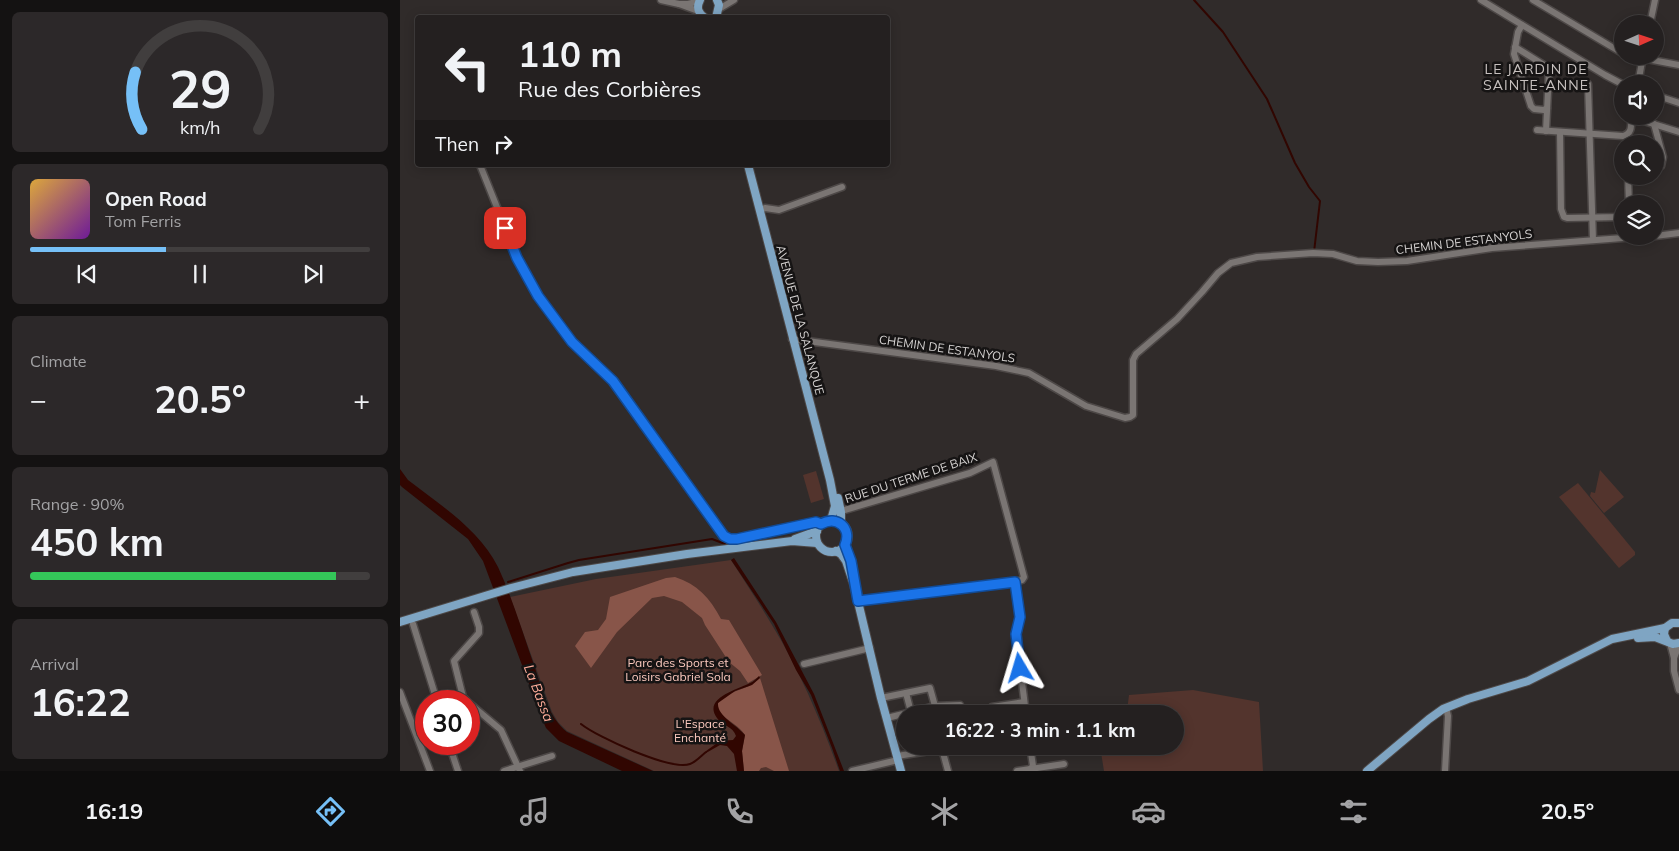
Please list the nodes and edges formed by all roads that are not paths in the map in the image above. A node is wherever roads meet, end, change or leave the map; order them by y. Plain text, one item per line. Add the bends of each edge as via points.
1 (661, 0) edge
2 (699, 0) edge
3 (718, 0) edge
4 (733, 0) edge
5 (1481, 0) edge
6 (1534, 0) edge
7 (1655, 0) edge
8 (678, 4) junction
9 (717, 13) edge
10 (702, 15) edge
11 (704, 15) edge
12 (1652, 15) edge
13 (1522, 25) junction
14 (1515, 47) junction
15 (1614, 48) edge
16 (1664, 62) edge
17 (1679, 65) edge
18 (1614, 80) edge
19 (1588, 84) dead end
20 (1664, 98) edge
21 (1679, 103) edge
22 (1547, 108) junction
23 (1631, 125) edge
24 (1657, 125) edge
25 (1537, 130) dead end
26 (1546, 131) junction
27 (1560, 132) junction
28 (1679, 132) edge
29 (1590, 134) junction
30 (481, 167) edge
31 (749, 167) edge
32 (842, 187) dead end
33 (760, 210) junction
34 (1614, 217) edge
35 (1592, 218) junction
36 (1679, 233) edge
37 (1664, 235) edge
38 (1614, 238) edge
39 (1593, 240) junction
40 (792, 339) junction
41 (835, 515) junction
42 (819, 527) junction
43 (792, 540) junction
44 (817, 543) junction
45 (845, 545) junction
46 (836, 551) junction
47 (1019, 581) junction
48 (854, 585) junction
49 (858, 601) junction
50 (474, 612) dead end
51 (400, 622) edge
52 (1679, 623) edge
53 (413, 624) dead end
54 (1666, 628) junction
55 (1668, 642) junction
56 (1679, 644) edge
57 (1596, 646) junction
58 (870, 648) junction
59 (1674, 658) junction
60 (804, 664) dead end
61 (433, 690) edge
62 (461, 690) edge
63 (1679, 690) edge
64 (400, 692) edge
65 (906, 693) junction
66 (881, 698) junction
67 (1024, 702) junction
68 (909, 705) edge
69 (935, 705) edge
70 (1005, 705) edge
71 (1024, 705) edge
72 (1446, 708) junction
73 (480, 712) edge
74 (896, 716) edge
75 (887, 718) junction
76 (453, 755) edge
77 (1031, 755) edge
78 (552, 756) dead end
79 (898, 758) junction
80 (1064, 764) dead end
81 (1031, 768) junction
82 (519, 769) edge
83 (430, 771) edge
84 (458, 771) edge
85 (504, 771) edge
86 (852, 771) edge
87 (901, 771) edge
88 (948, 771) edge
89 (1016, 771) edge
90 (1367, 771) edge
91 (1445, 771) edge

1 - 8 street
2 - 8 street
2 - 11 main road
3 - 4 street
3 - 9 main road
4 - 9 street
5 - 13 street
6 - 15 street
7 - 12 street
8 - 10 street
13 - 14 street
13 - 18 street
14 - 22 street via 1549,71
14 - 22 street via 1514,54 1531,106 1534,110
16 - 17 street
19 - 29 street
20 - 21 street
22 - 26 street
23 - 29 street via 1627,135
24 - 28 street
25 - 26 street
26 - 27 street
27 - 29 street
27 - 35 street via 1561,212 1567,218
29 - 35 street
30 - 42 street via 517,258 538,296 572,342 613,381 724,536 737,539 816,522
31 - 33 main road, AVENUE DE LA SALANQUE
32 - 33 street via 779,210
33 - 40 main road, AVENUE DE LA SALANQUE
34 - 35 street
35 - 39 street
36 - 37 street
38 - 39 street, CHEMIN DE ESTANYOLS
39 - 40 street, CHEMIN DE ESTANYOLS via 1492,248 1407,261 1357,261 1333,254 1313,253 1257,257 1231,264 1218,273 1177,319 1136,354 1133,360 1133,415 1130,417 1086,406 1029,373
40 - 41 main road, AVENUE DE LA SALANQUE via 830,480 837,494
41 - 42 main road
41 - 45 main road via 847,531
41 - 47 street, RUE DU TERME DE BAIX via 970,473 993,462 1024,577
42 - 43 main road
42 - 44 main road
43 - 44 main road
43 - 51 main road via 573,572
44 - 46 main road via 824,550
45 - 46 main road
45 - 48 main road
46 - 48 main road via 846,562
47 - 49 street
47 - 67 street via 1020,617 1016,634
48 - 49 main road
49 - 58 main road
50 - 62 street via 479,633 454,661
52 - 54 main road via 1672,623
53 - 61 street
54 - 55 main road via 1664,634
54 - 57 main road via 1612,639
55 - 56 main road
55 - 57 main road via 1656,637 1634,638
55 - 59 street
56 - 59 street
57 - 72 main road via 1528,681
58 - 60 street
58 - 66 main road
59 - 63 street
64 - 83 street
65 - 66 street
65 - 68 street
65 - 69 street via 930,688
66 - 75 main road
67 - 70 street
67 - 71 street
72 - 90 main road via 1429,718
72 - 91 street
73 - 82 street via 502,730
74 - 75 street
75 - 79 main road
76 - 84 street
77 - 81 street
78 - 82 street
79 - 86 street
79 - 87 main road
79 - 88 street via 942,749
80 - 81 street
81 - 89 street
82 - 85 street

